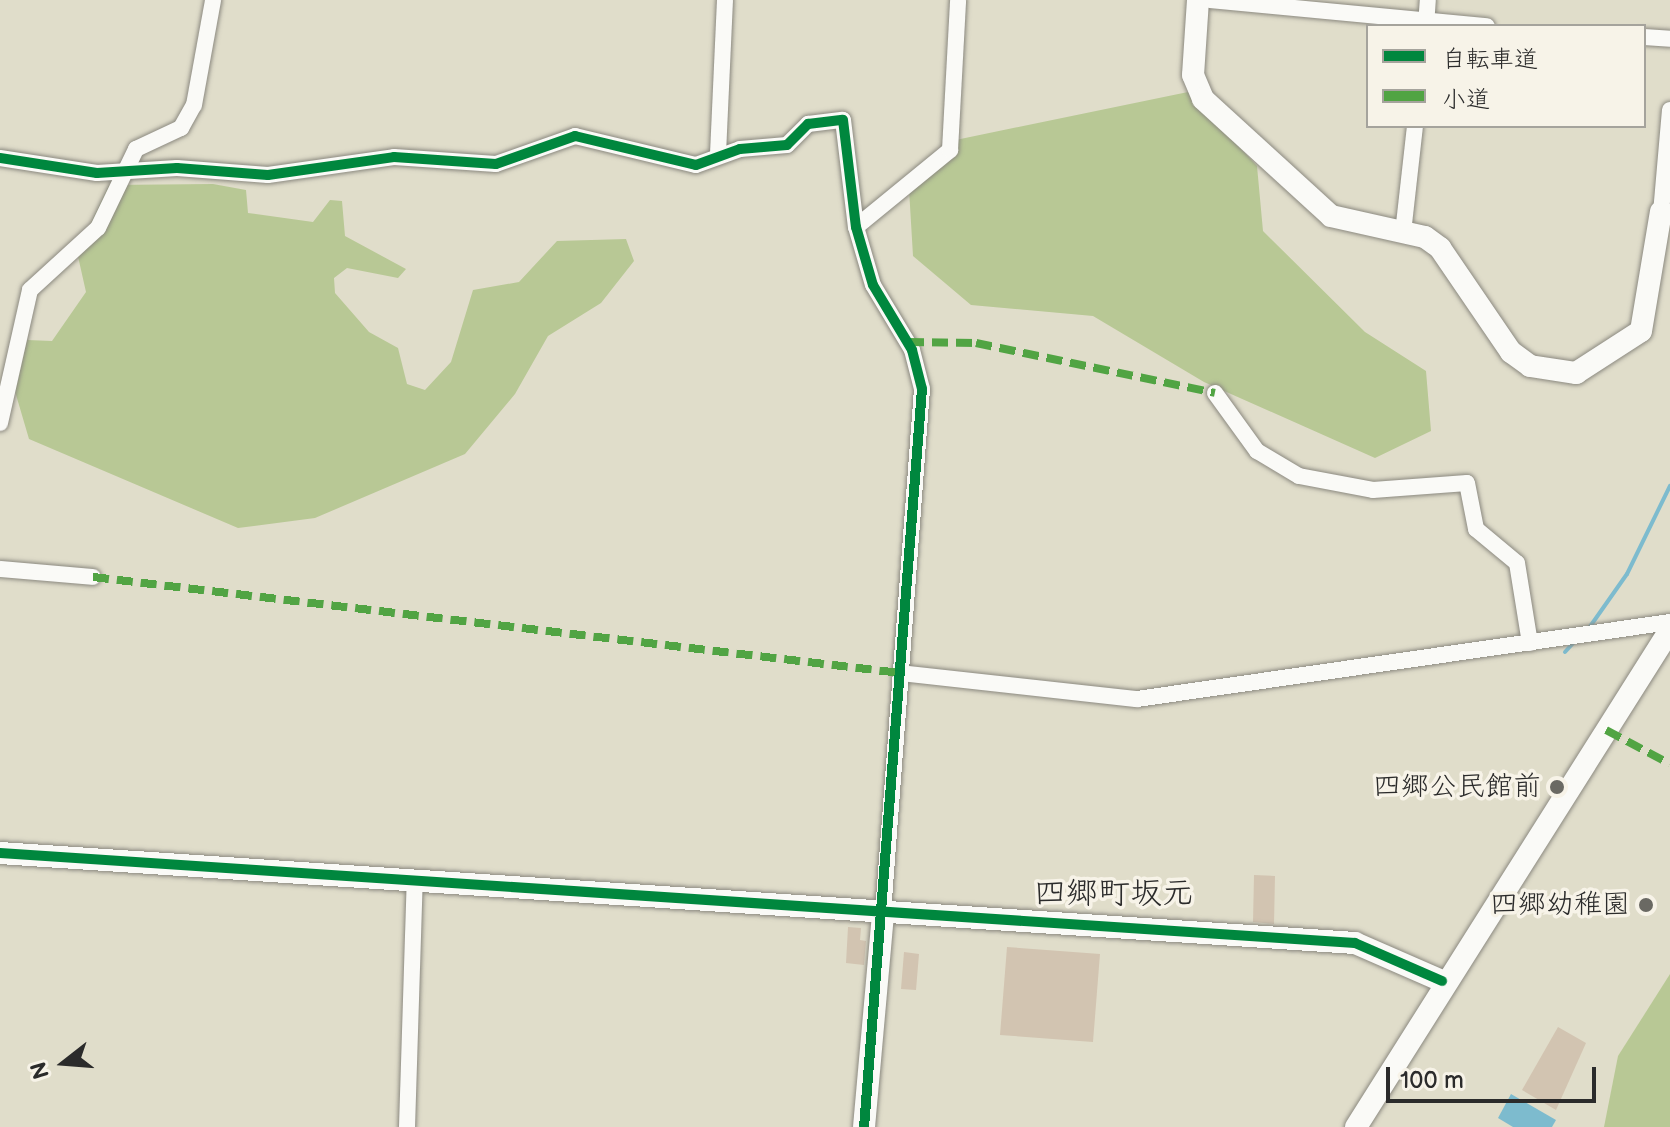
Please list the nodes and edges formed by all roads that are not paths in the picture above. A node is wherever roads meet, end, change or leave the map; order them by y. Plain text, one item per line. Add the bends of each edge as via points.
1 (213, 0) edge
2 (725, 0) edge
3 (958, 0) edge
4 (1198, 0) edge
5 (1210, 0) edge
6 (1428, 0) edge
7 (1427, 24) edge
8 (1646, 37) edge
9 (1670, 39) edge
10 (1670, 110) edge
11 (1415, 128) edge
12 (718, 154) junction
13 (0, 158) edge
14 (126, 174) junction
15 (1666, 212) edge
16 (856, 227) junction
17 (1403, 233) junction
18 (1215, 393) dead end
19 (0, 423) edge
20 (0, 569) edge
21 (93, 577) dead end
22 (1670, 622) edge
23 (1670, 630) edge
24 (1530, 643) junction
25 (900, 673) junction
26 (0, 853) edge
27 (415, 878) junction
28 (883, 912) junction
29 (1442, 981) junction
30 (407, 1127) edge
31 (864, 1127) edge
32 (1356, 1127) edge

1 - 14 street via 194,105 181,128 136,149
2 - 12 street
3 - 16 street via 950,150
4 - 17 street via 1193,75 1203,99 1331,216
5 - 7 street
6 - 7 street
8 - 9 street
10 - 15 street
11 - 17 street
12 - 14 street via 696,165 575,136 496,164 394,157 268,175 177,168
12 - 16 street via 773,149 808,124 843,120
13 - 14 street
14 - 19 street via 98,228 30,290
15 - 17 street via 1641,331 1591,368 1560,375 1511,352 1440,248
16 - 25 street via 873,285 912,350 922,389
18 - 24 street via 1257,451 1299,476 1373,490 1467,483 1476,529 1517,563
20 - 21 street
22 - 24 street
23 - 29 street
24 - 25 street via 1137,699
25 - 28 street
26 - 27 street
27 - 28 street
27 - 30 street
28 - 29 street via 1355,943
28 - 31 street
29 - 32 street

